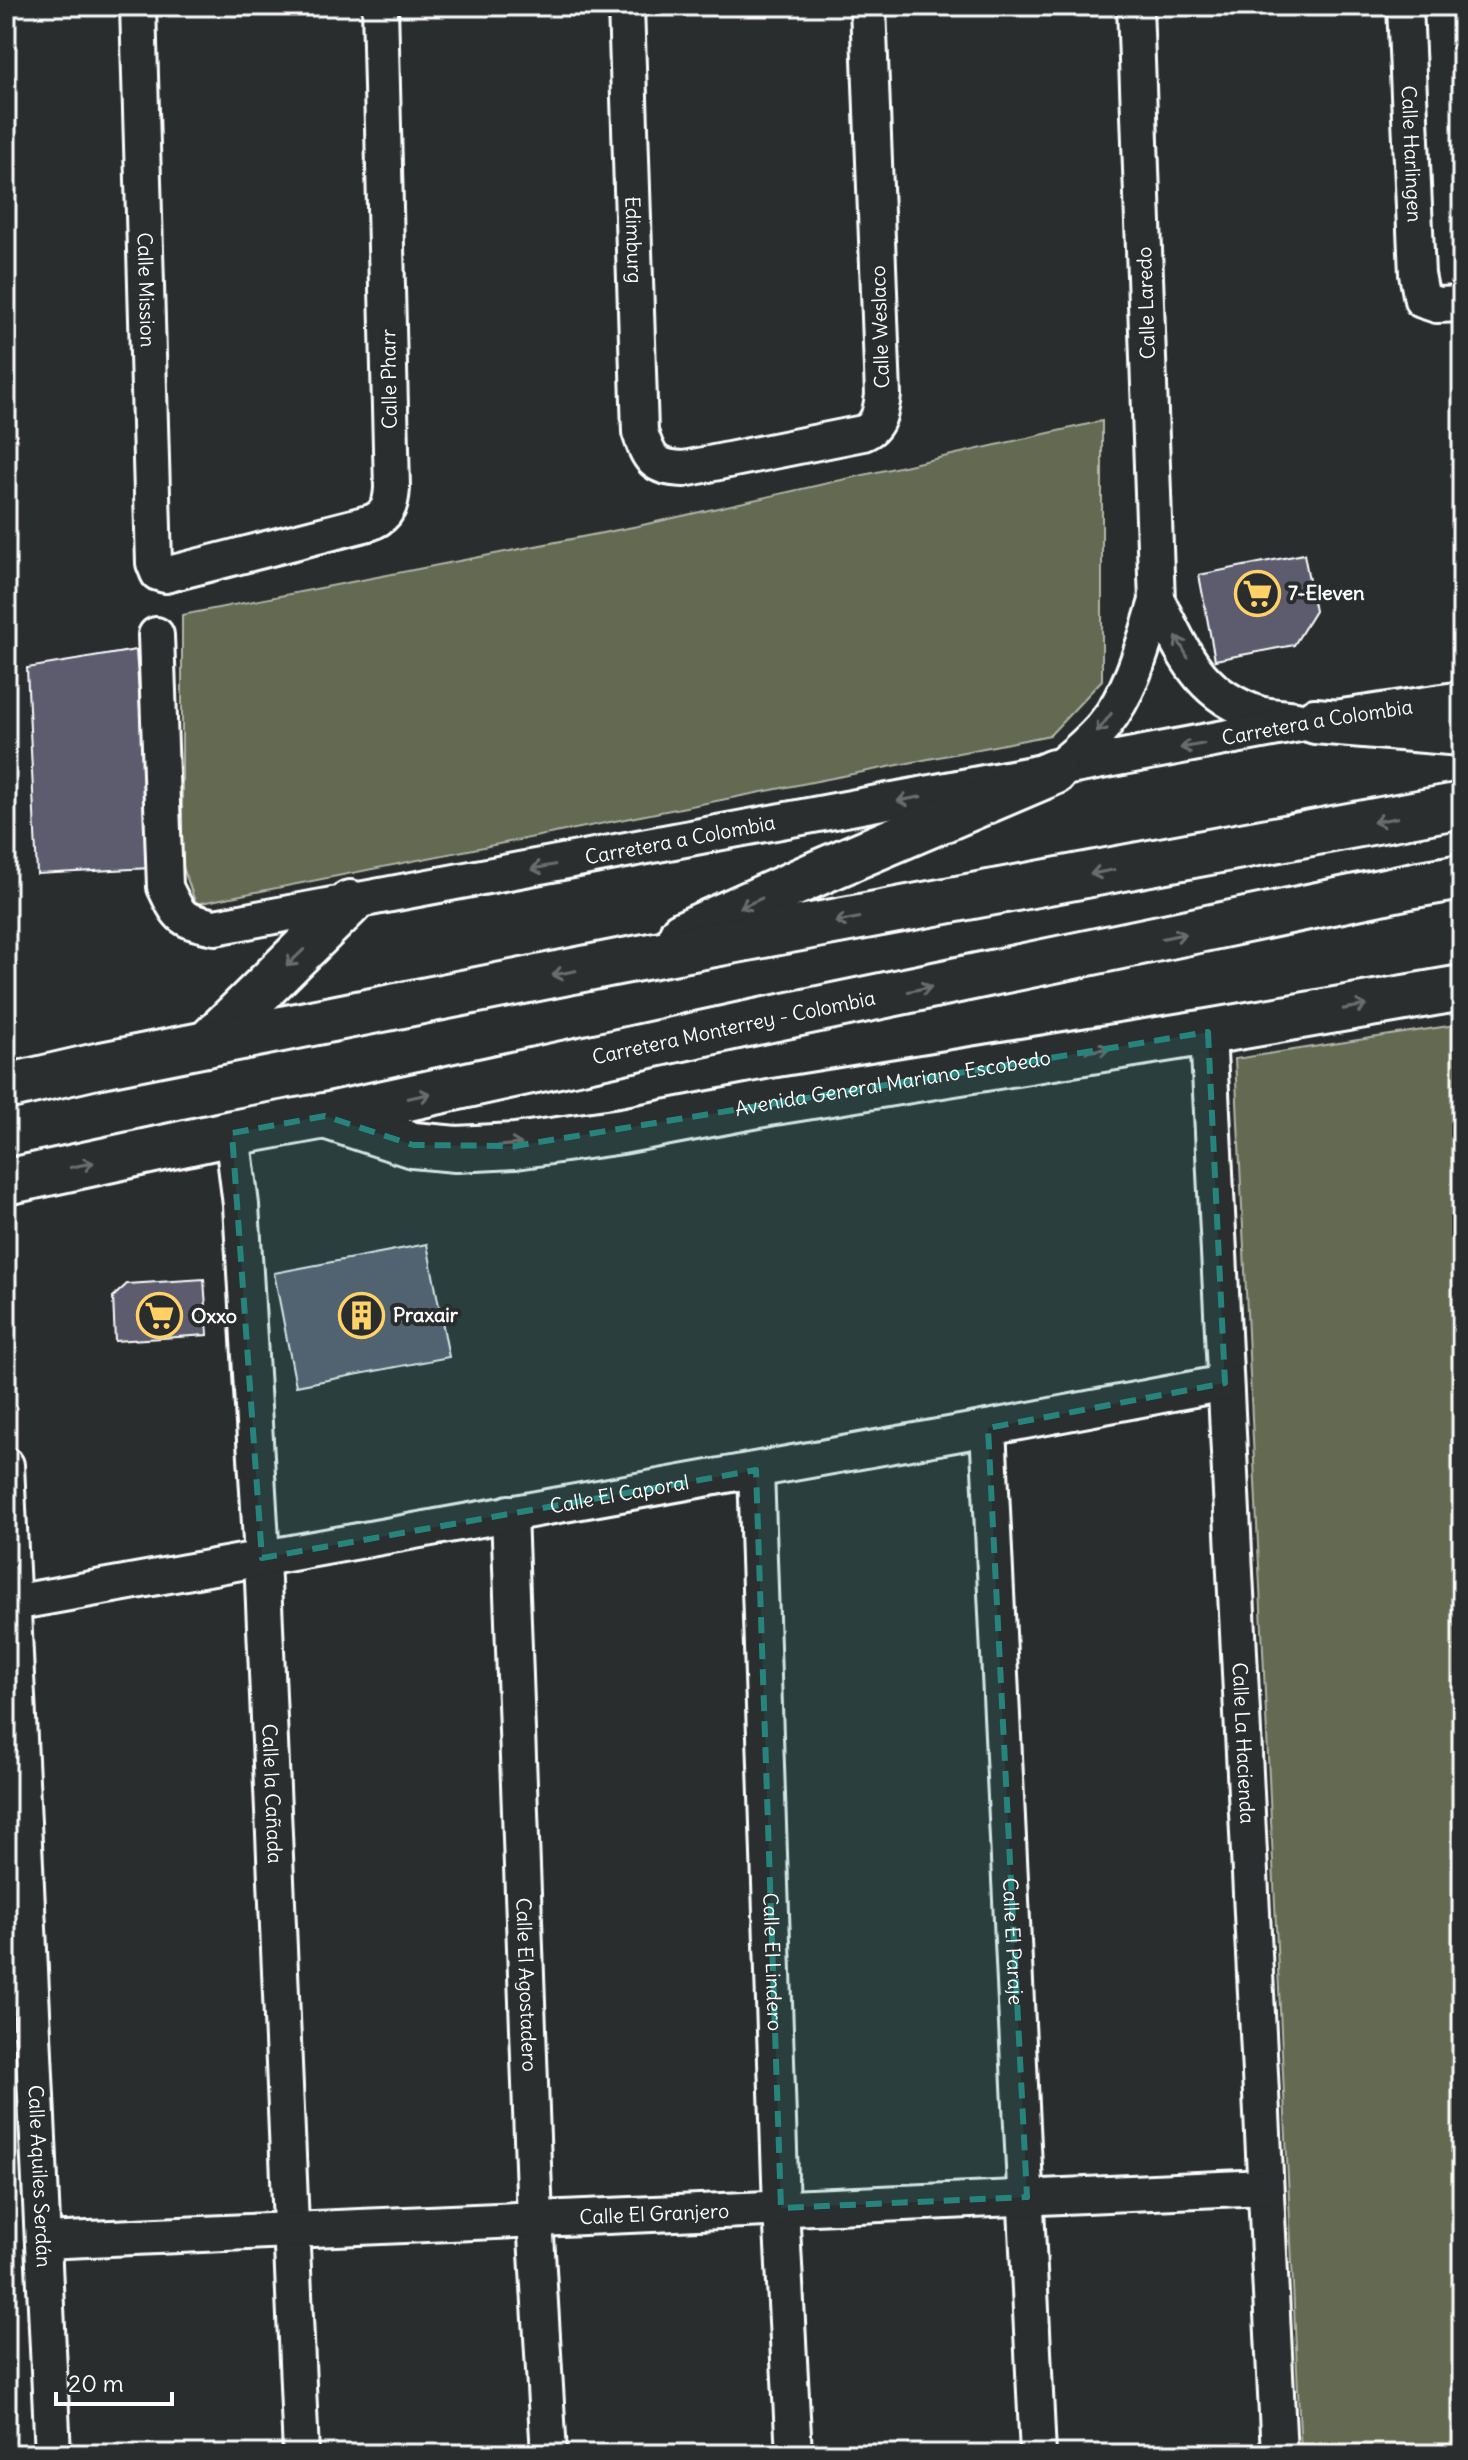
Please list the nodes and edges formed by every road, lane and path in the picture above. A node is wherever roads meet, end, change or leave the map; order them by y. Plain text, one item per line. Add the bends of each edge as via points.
1 (138, 6) edge
2 (380, 6) edge
3 (626, 6) edge
4 (868, 6) edge
5 (1135, 6) edge
6 (1405, 6) edge
7 (1462, 304) edge
8 (660, 466) joint
9 (158, 573) joint
10 (1157, 601) junction
11 (156, 635) dead end
12 (1462, 699) edge
13 (1315, 721) junction
14 (1462, 733) edge
15 (1054, 772) junction
16 (1462, 805) edge
17 (1462, 877) edge
18 (350, 903) junction
19 (618, 962) junction
20 (1462, 988) edge
21 (1208, 1032) junction
22 (207, 1044) junction
23 (6, 1087) edge
24 (325, 1116) junction
25 (232, 1133) junction
26 (6, 1182) edge
27 (1225, 1383) junction
28 (988, 1428) junction
29 (6, 1465) edge
30 (756, 1470) junction
31 (509, 1513) junction
32 (262, 1558) junction
33 (13, 1603) junction
34 (13, 1750) edge
35 (1265, 2187) junction
36 (1027, 2197) junction
37 (781, 2208) junction
38 (535, 2219) junction
39 (290, 2230) junction
40 (43, 2241) junction
41 (53, 2454) edge
42 (301, 2454) edge
43 (549, 2454) edge
44 (794, 2454) edge
45 (1038, 2454) edge
46 (1279, 2454) edge

1 - 9 street, Calle Mission
2 - 9 street, Calle Pharr via 392,488 388,510 372,522
3 - 8 street, Edimburg via 640,432
4 - 8 street, Calle Weslaco via 883,395 875,425 863,433 696,467
5 - 10 street, Calle Laredo
6 - 7 street, Calle Harlingen via 1417,274 1422,300
13 -> 10 street, Calle Laredo via 1261,715 1215,693 1187,657
10 -> 15 street, Calle Laredo via 1140,657 1106,723
11 - 18 street, Carretera a Colombia via 165,887 175,907 188,922 215,927
12 - 13 street, Carretera a Colombia
13 - 14 main road
13 -> 15 street, Carretera a Colombia
15 -> 18 street, Carretera a Colombia
15 -> 19 main road
16 -> 19 main road
24 -> 17 main road, Carretera Monterrey - Colombia
18 -> 22 main road
19 -> 22 main road
21 -> 20 main road, Avenida General Mariano Escobedo
24 -> 21 main road, Avenida General Mariano Escobedo via 413,1145 515,1146
21 - 27 street, Calle La Hacienda
22 - 23 main road
24 - 25 main road, Carretera Monterrey - Colombia
26 -> 25 main road, Carretera Monterrey - Colombia
25 - 32 street, Calle la Cañada
27 - 28 street, Calle El Caporal
27 - 35 street, Calle La Hacienda
28 - 30 street, Calle El Caporal
28 - 36 street, Calle El Paraje
29 - 33 street, Calle Aquiles Serdán
30 - 31 street, Calle El Caporal
30 - 37 street, Calle El Lindero
31 - 32 street, Calle El Caporal
31 - 38 street, Calle El Agostadero
32 - 33 street, Calle El Caporal
32 - 39 street, Calle la Cañada
33 - 34 street, Calle Aquiles Serdán
34 - 40 street, Calle Aquiles Serdán
35 - 36 street, Calle El Granjero
35 - 46 street, Calle La Hacienda
36 - 37 street, Calle El Granjero
36 - 45 street, Calle El Paraje
37 - 38 street, Calle El Granjero
37 - 44 street, Calle El Lindero
38 - 39 street, Calle El Granjero
38 - 43 street, Calle El Agostadero
39 - 40 street, Calle El Granjero
39 - 42 street, Calle la Cañada
40 - 41 street, Calle Aquiles Serdán

